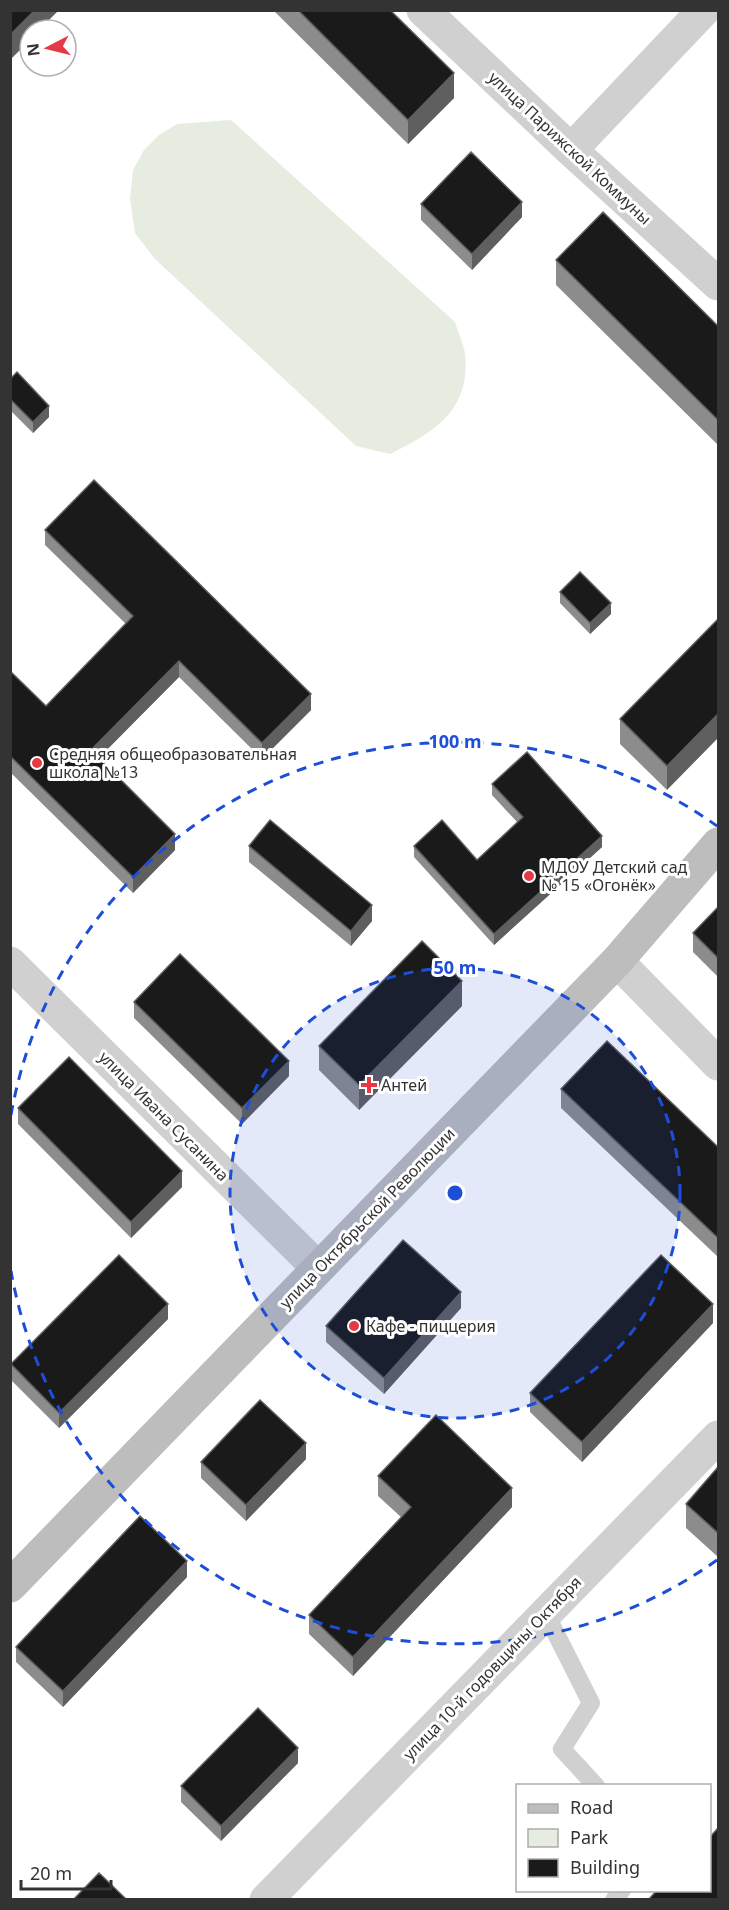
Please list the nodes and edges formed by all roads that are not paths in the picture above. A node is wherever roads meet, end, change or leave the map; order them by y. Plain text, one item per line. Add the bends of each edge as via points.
1 (423, 10) edge
2 (704, 10) edge
3 (571, 150) junction
4 (718, 284) edge
5 (718, 844) edge
6 (617, 961) junction
7 (10, 963) edge
8 (718, 1064) edge
9 (318, 1268) junction
10 (718, 1437) edge
11 (10, 1586) edge
12 (546, 1614) junction
13 (595, 1784) edge
14 (266, 1899) edge

1 - 3 street, улица Парижской Коммуны
2 - 3 street
3 - 4 street, улица Парижской Коммуны
5 - 6 street, улица Октябрьской Революции
6 - 8 street
6 - 9 street, улица Октябрьской Революции
7 - 9 street, улица Ивана Сусанина
9 - 11 street, улица Октябрьской Революции
10 - 12 street, улица 10-й годовщины Октября
12 - 13 lane via 591,1703 562,1749
12 - 14 street, улица 10-й годовщины Октября

